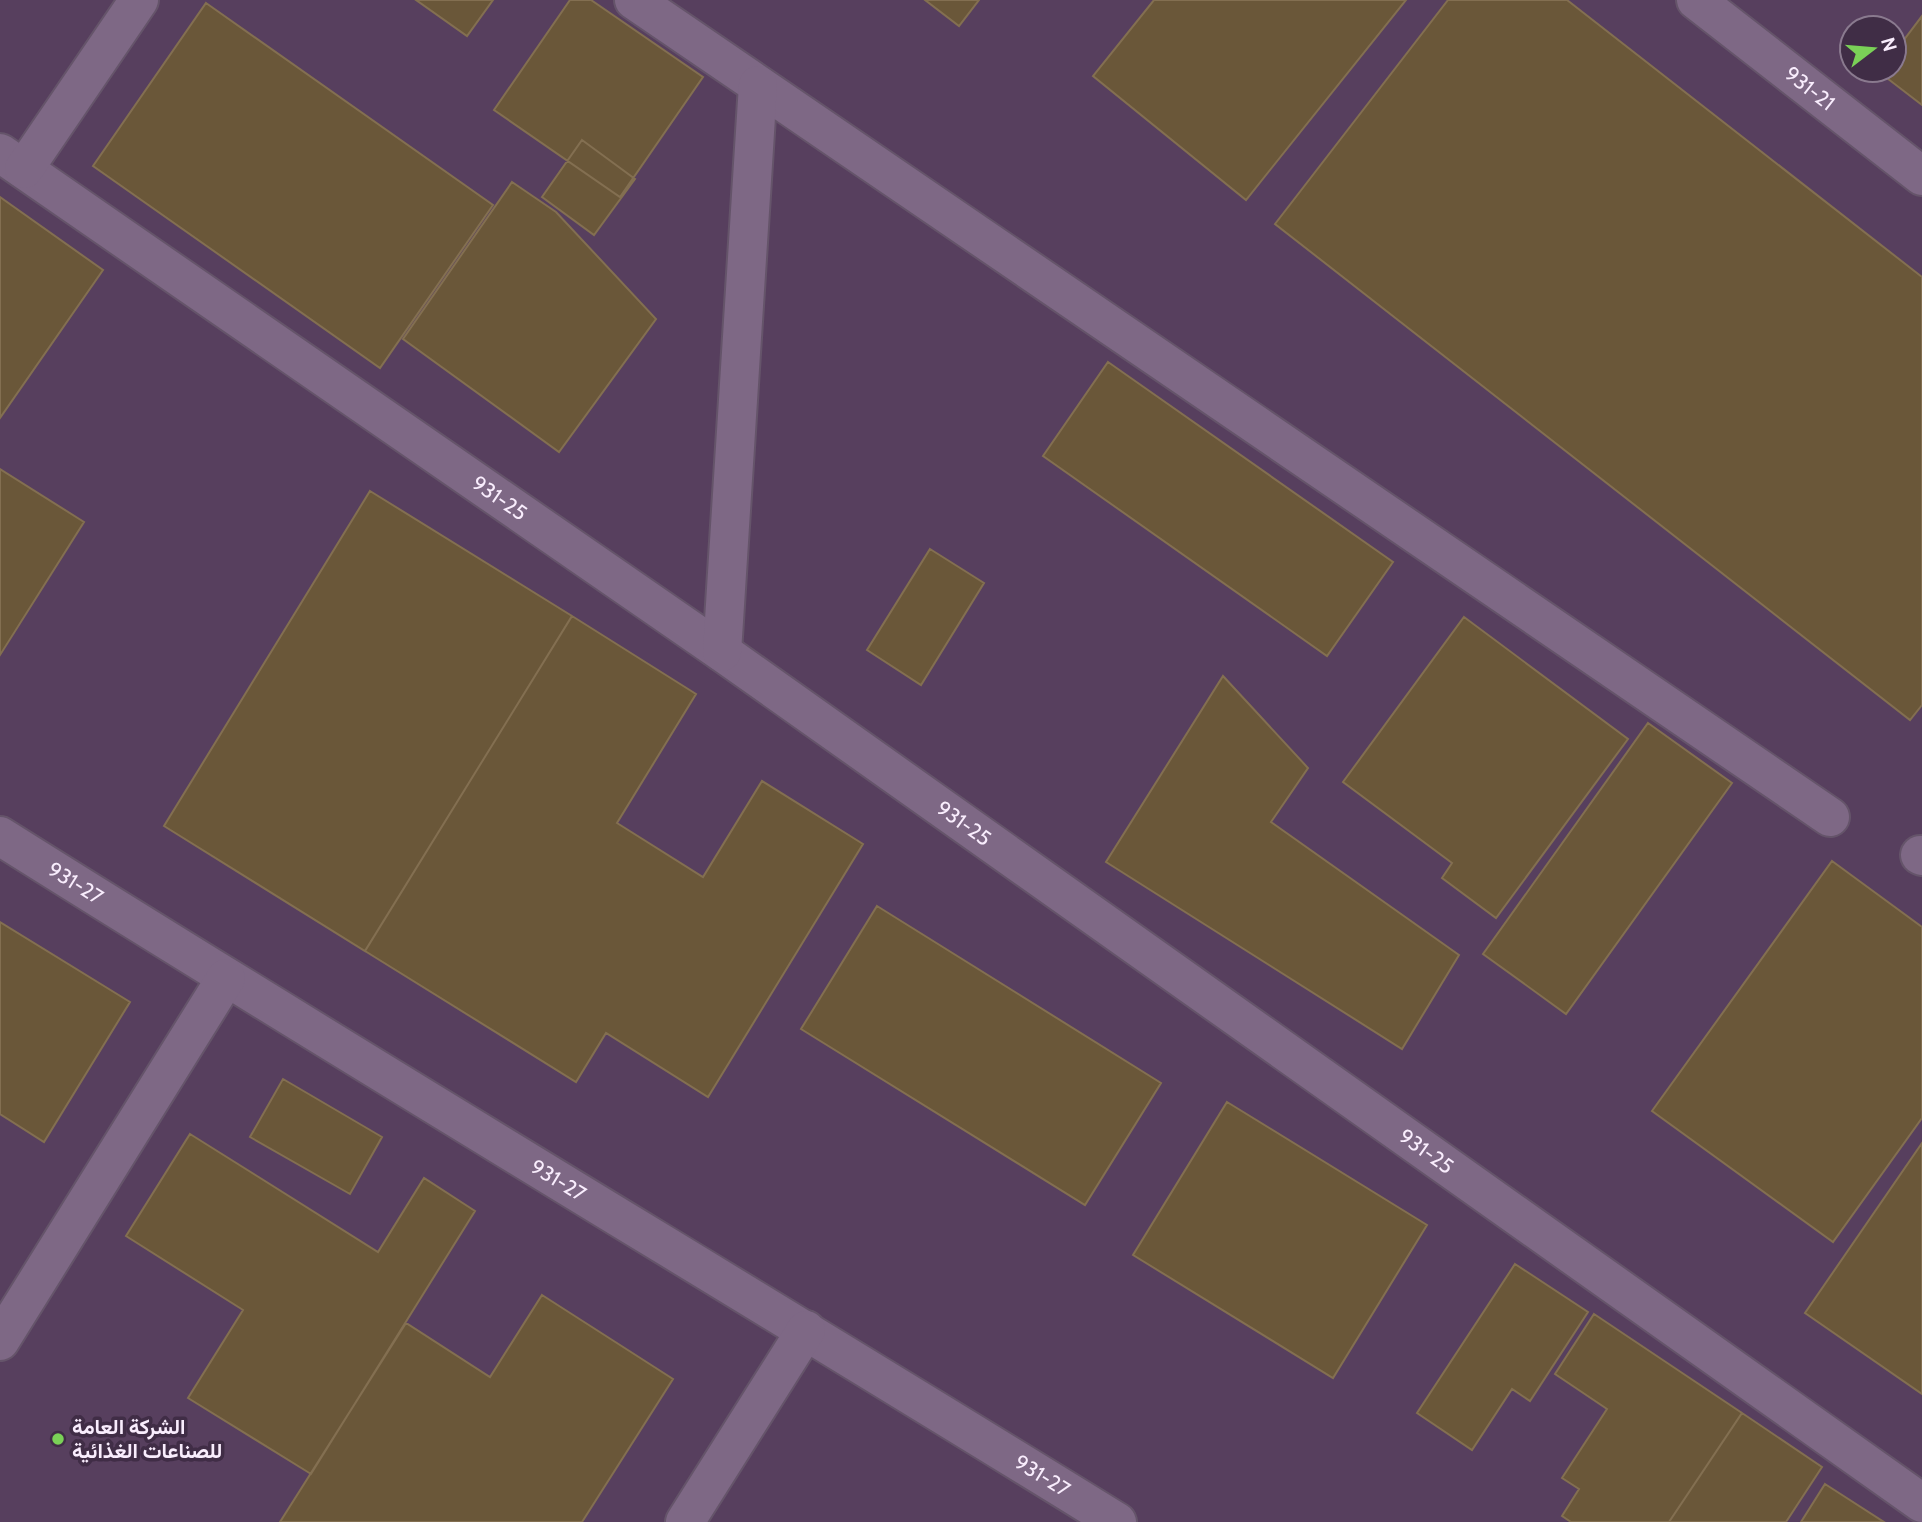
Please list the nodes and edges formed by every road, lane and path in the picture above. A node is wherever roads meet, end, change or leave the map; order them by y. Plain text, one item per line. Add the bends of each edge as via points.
1 (139, 0) edge
2 (634, 0) edge
3 (1696, 0) edge
4 (758, 86) junction
5 (12, 161) edge
6 (1922, 176) edge
7 (722, 652) junction
8 (1830, 817) dead end
9 (0, 836) edge
10 (226, 978) junction
11 (806, 1330) junction
12 (0, 1341) edge
13 (1922, 1503) edge
14 (685, 1522) edge
15 (1117, 1522) edge

1 - 5 street
2 - 4 street
3 - 6 street, 931-21
4 - 7 street
4 - 8 street
5 - 7 street, 931-25
7 - 13 street, 931-25
9 - 10 street, 931-27
10 - 11 street, 931-27
10 - 12 street
11 - 14 street
11 - 15 street, 931-27

